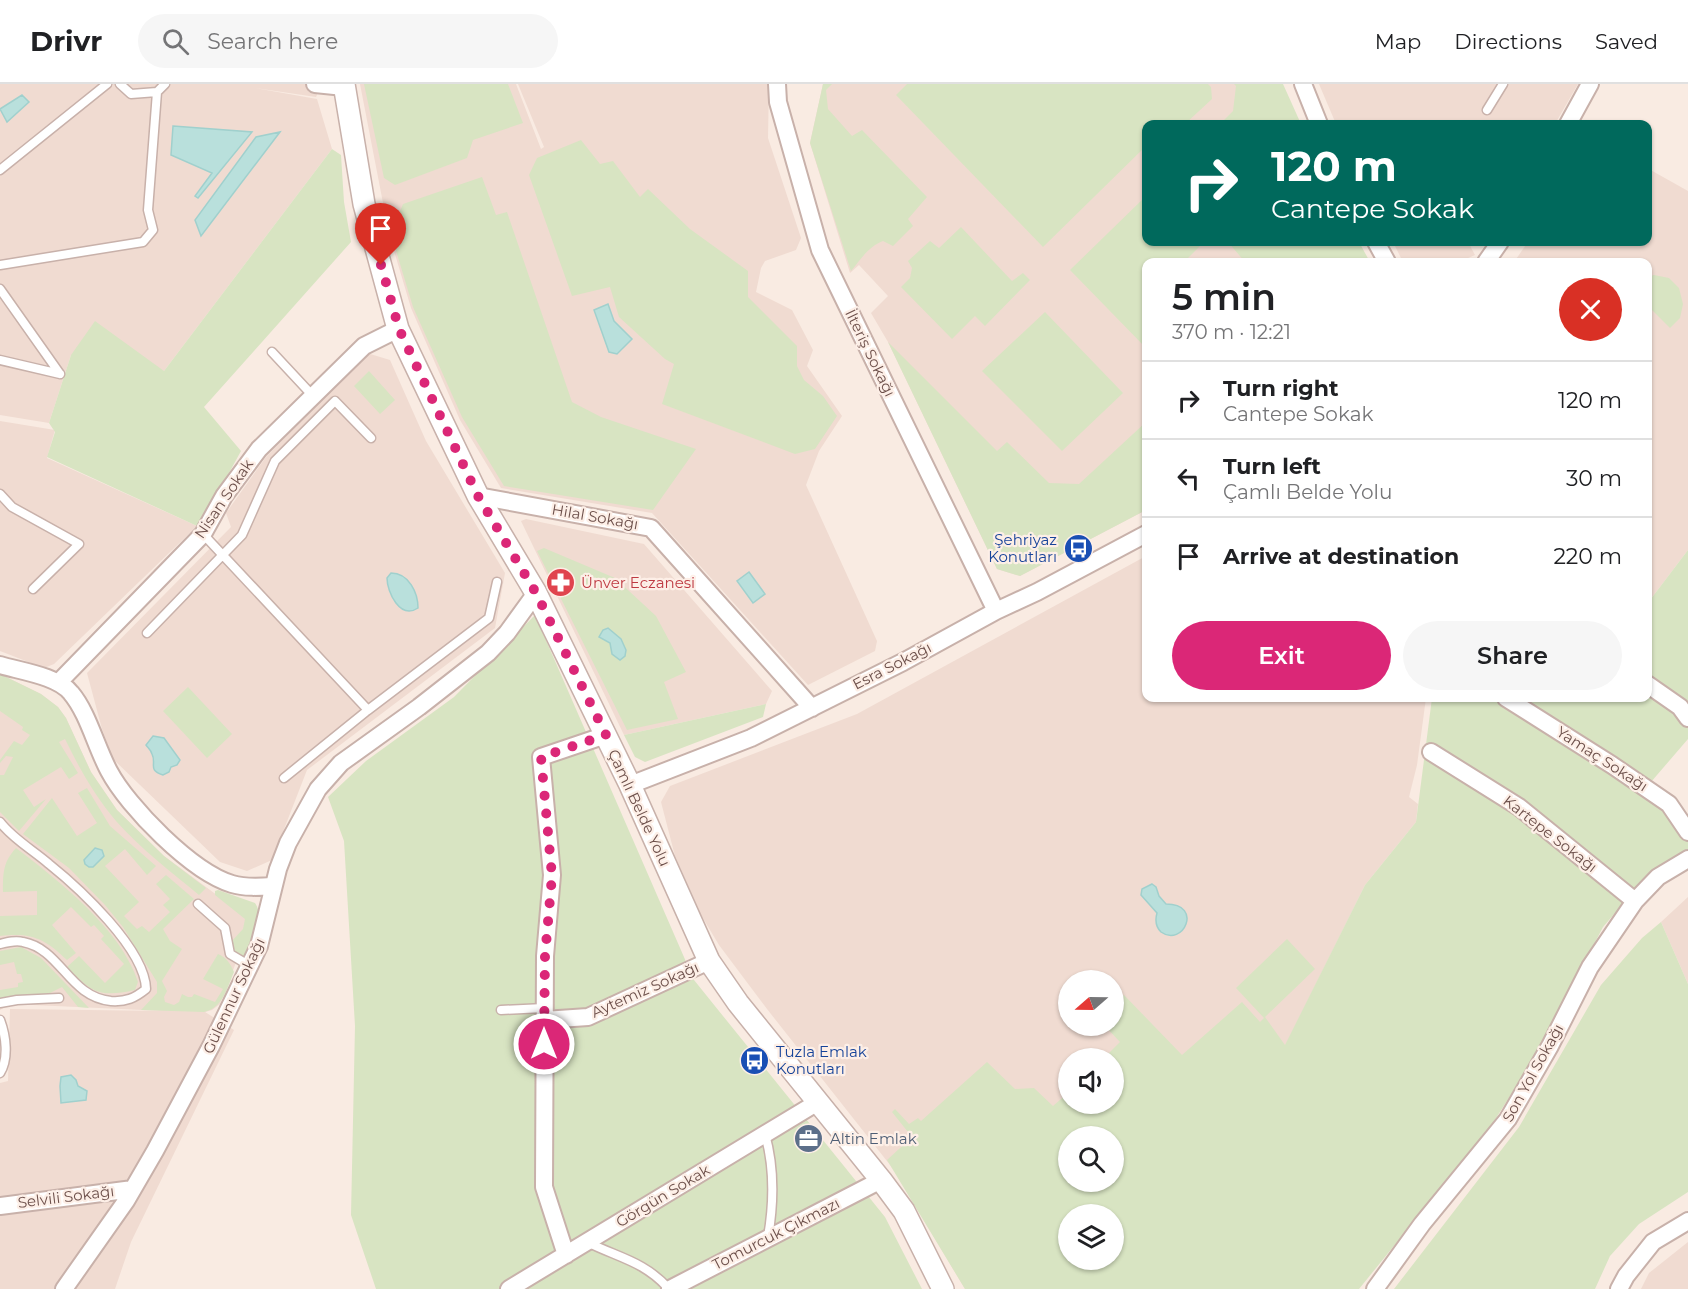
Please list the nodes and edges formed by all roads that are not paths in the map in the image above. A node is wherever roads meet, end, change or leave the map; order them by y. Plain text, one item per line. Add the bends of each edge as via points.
1 (107, 84) edge
2 (120, 84) edge
3 (165, 84) edge
4 (315, 84) edge
5 (777, 84) edge
6 (1303, 84) edge
7 (1503, 84) edge
8 (1590, 84) edge
9 (344, 85) edge
10 (157, 92) junction
11 (1487, 110) dead end
12 (1317, 120) edge
13 (1570, 120) edge
14 (0, 170) edge
15 (0, 265) edge
16 (0, 289) edge
17 (399, 329) junction
18 (272, 352) dead end
19 (0, 360) edge
20 (313, 396) junction
21 (371, 438) dead end
22 (0, 494) edge
23 (478, 496) junction
24 (203, 534) junction
25 (1142, 536) edge
26 (222, 553) junction
27 (497, 582) dead end
28 (33, 590) dead end
29 (536, 593) junction
30 (996, 610) junction
31 (147, 633) dead end
32 (0, 665) edge
33 (59, 682) junction
34 (1652, 687) edge
35 (1512, 702) edge
36 (812, 708) junction
37 (368, 710) junction
38 (1688, 718) edge
39 (606, 735) junction
40 (1431, 752) dead end
41 (284, 778) dead end
42 (630, 784) junction
43 (0, 822) edge
44 (1688, 832) edge
45 (1688, 859) edge
46 (272, 886) junction
47 (1635, 901) junction
48 (198, 904) dead end
49 (0, 944) edge
50 (709, 961) junction
51 (250, 966) junction
52 (59, 998) dead end
53 (0, 1003) edge
54 (501, 1010) dead end
55 (544, 1014) junction
56 (0, 1020) edge
57 (0, 1073) edge
58 (818, 1102) junction
59 (765, 1134) junction
60 (881, 1180) junction
61 (133, 1189) junction
62 (0, 1206) edge
63 (1688, 1221) edge
64 (767, 1239) junction
65 (587, 1242) junction
66 (566, 1255) junction
67 (64, 1289) edge
68 (508, 1289) edge
69 (670, 1289) edge
70 (943, 1289) edge
71 (1375, 1289) edge
72 (1619, 1289) edge

1 - 14 lane
2 - 10 lane via 131,94
3 - 10 lane
4 - 9 street
5 - 30 street, İlteriş Sokağı via 778,102 820,250
6 - 12 street
7 - 11 lane
8 - 13 street
9 - 17 street, Çamlı Belde Yolu via 364,204
10 - 15 lane via 148,210 153,230 143,242
16 - 19 lane via 60,374
17 - 20 street, Nisan Sokak via 364,346
17 - 23 street, Çamlı Belde Yolu
18 - 20 lane
20 - 24 street, Nisan Sokak via 259,449 224,496
21 - 26 lane via 335,401 275,461 242,535
22 - 28 lane via 12,507 79,544
23 - 29 street, Çamlı Belde Yolu
23 - 36 street, Hilal Sokağı via 651,528
24 - 26 lane
24 - 33 street, Nisan Sokak
25 - 30 street, Esra Sokağı
26 - 31 lane
26 - 37 lane
27 - 37 lane via 489,618
29 - 39 street, Çamlı Belde Yolu
29 - 46 street, Gülennur Sokağı via 488,653 330,774 288,843
30 - 36 street, Esra Sokağı
32 - 33 street
33 - 46 street via 72,693 110,773 130,802 158,831 221,880 244,886
34 - 38 street via 1680,707
35 - 44 street, Yamaç Sokağı via 1669,804
36 - 42 street, Esra Sokağı via 751,738
37 - 41 lane
39 - 42 street, Çamlı Belde Yolu
39 - 55 street via 541,757 552,876
40 - 47 street, Kartepe Sokağı via 1520,807
42 - 50 street, Çamlı Belde Yolu
43 - 49 lane via 102,914 131,952 146,979 146,989 120,1001 96,998 43,950 22,941
45 - 47 street, Son Yol Sokağı via 1658,878
46 - 51 street, Gülennur Sokağı via 263,936
47 - 71 street, Son Yol Sokağı via 1590,967 1508,1119
48 - 51 lane via 225,928 230,954
50 - 55 street, Aytemiz Sokağı via 588,1017
50 - 58 street, Çamlı Belde Yolu
51 - 61 street, Gülennur Sokağı
52 - 53 lane
54 - 55 lane
55 - 66 street via 544,1187
56 - 57 lane via 6,1053
58 - 59 street, Görgün Sokak
58 - 60 street, Çamlı Belde Yolu
59 - 64 lane via 773,1182
59 - 65 street, Görgün Sokak
60 - 64 street, Tomurcuk Çıkmazı
60 - 70 street, Çamlı Belde Yolu via 904,1211
61 - 62 street, Selvili Sokağı
61 - 67 street, Gülennur Sokağı
63 - 72 street via 1653,1242
64 - 69 street, Tomurcuk Çıkmazı
65 - 66 street, Görgün Sokak
65 - 69 lane via 644,1267
66 - 68 street, Görgün Sokak

